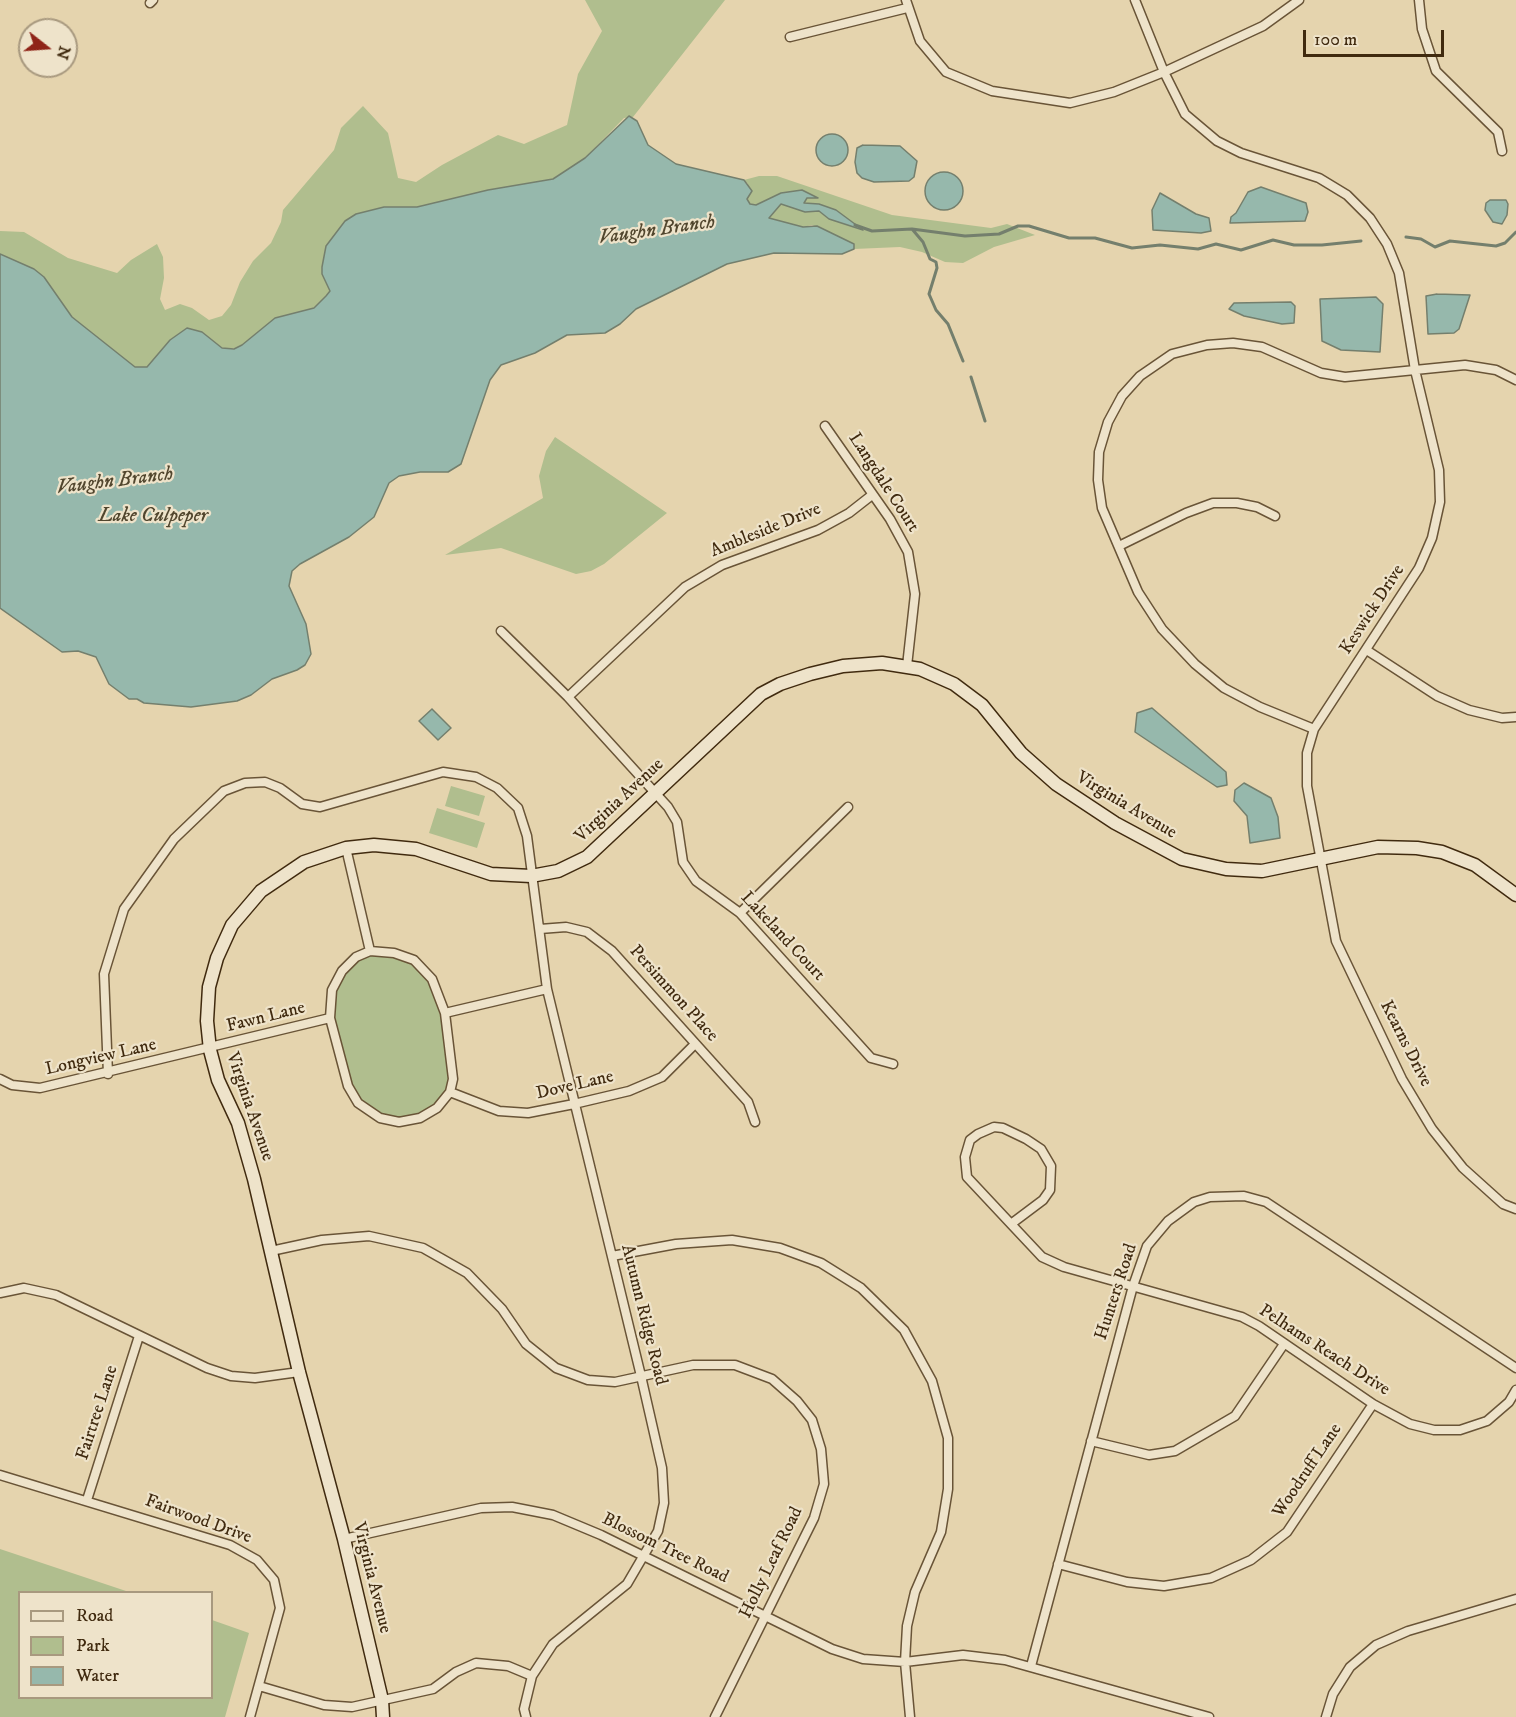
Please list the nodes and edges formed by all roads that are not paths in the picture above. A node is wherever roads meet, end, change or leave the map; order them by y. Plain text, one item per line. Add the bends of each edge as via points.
1 (1135, 0) edge
2 (1299, 0) edge
3 (1419, 0) edge
4 (906, 4) edge
5 (790, 37) dead end
6 (1164, 72) junction
7 (1502, 151) dead end
8 (1415, 370) junction
9 (1516, 380) edge
10 (825, 426) dead end
11 (872, 495) junction
12 (1275, 516) dead end
13 (1119, 546) junction
14 (501, 631) dead end
15 (1368, 651) junction
16 (907, 666) junction
17 (568, 697) junction
18 (1516, 717) edge
19 (1314, 729) junction
20 (654, 795) junction
21 (848, 807) dead end
22 (346, 848) junction
23 (1323, 860) junction
24 (531, 876) junction
25 (1516, 895) edge
26 (740, 912) junction
27 (540, 930) junction
28 (370, 951) junction
29 (547, 989) junction
30 (445, 1013) junction
31 (330, 1018) junction
32 (695, 1044) junction
33 (210, 1050) junction
34 (893, 1064) dead end
35 (108, 1074) junction
36 (0, 1079) edge
37 (450, 1092) junction
38 (574, 1104) junction
39 (755, 1122) dead end
40 (1516, 1209) edge
41 (1011, 1224) junction
42 (271, 1251) junction
43 (612, 1256) junction
44 (1133, 1286) junction
45 (0, 1293) edge
46 (140, 1336) junction
47 (1284, 1344) junction
48 (1516, 1368) edge
49 (299, 1372) junction
50 (641, 1376) junction
51 (1516, 1390) edge
52 (1373, 1404) junction
53 (1091, 1441) junction
54 (0, 1475) edge
55 (87, 1500) junction
56 (344, 1539) junction
57 (644, 1558) junction
58 (1058, 1564) junction
59 (1516, 1599) edge
60 (765, 1616) junction
61 (905, 1662) junction
62 (1031, 1666) junction
63 (532, 1676) junction
64 (259, 1686) junction
65 (382, 1700) junction
66 (250, 1717) edge
67 (383, 1717) edge
68 (526, 1717) edge
69 (715, 1717) edge
70 (910, 1717) edge
71 (1209, 1717) edge
72 (1326, 1717) edge

1 - 6 street, Keswick Drive
2 - 6 street via 1241,38
3 - 7 street via 1422,29 1436,71 1498,132
4 - 5 street
4 - 6 street via 920,41 946,72 992,91 1070,103 1114,92
6 - 8 street, Keswick Drive via 1185,114 1217,141 1240,153 1319,178 1347,195 1370,218 1399,273
8 - 9 street via 1465,365 1496,370
8 - 13 street via 1345,377 1321,373 1262,347 1233,343 1172,354 1140,376 1122,396 1108,422 1099,452 1102,508
8 - 15 street, Keswick Drive via 1439,470 1440,502 1432,538 1419,568
10 - 11 street, Langdale Court
11 - 16 street, Langdale Court via 908,552 915,594
11 - 17 street, Ambleside Drive via 818,530 722,566 685,587
12 - 13 street via 1238,503 1213,503
13 - 19 street via 1138,592 1162,629 1195,664 1224,688
14 - 17 street, Lakeland Court
15 - 18 street via 1437,696 1469,710 1502,718
15 - 19 street, Keswick Drive
16 - 20 street, Virginia Avenue via 843,666 780,684 747,705
16 - 23 street, Virginia Avenue via 939,676 969,694 1047,777 1171,855 1204,865 1248,871
17 - 20 street, Lakeland Court
19 - 23 street, Keswick Drive via 1307,753 1307,786
20 - 24 street, Virginia Avenue via 587,858 558,872
20 - 26 street, Lakeland Court via 677,822 683,862 696,881
21 - 26 street
22 - 24 street, Virginia Avenue via 374,845 416,849 491,874
22 - 28 street
22 - 33 street, Virginia Avenue via 304,862 261,891 232,925 209,987
23 - 25 street, Virginia Avenue via 1378,847 1442,852 1475,865
23 - 40 street, Kearns Drive via 1336,941 1402,1079 1432,1129 1462,1168 1503,1204
24 - 27 street, Autumn Ridge Road
24 - 35 street, Autumn Ridge Road via 527,836 518,807 498,789 476,777 442,772 320,807 302,804 265,782 232,787 174,839 124,909 104,974
26 - 34 street, Lakeland Court via 871,1058
27 - 29 street, Autumn Ridge Road
27 - 32 street, Persimmon Place via 566,927 587,932 604,944
28 - 30 street via 414,960 432,979
28 - 31 street via 356,957 342,971 332,990
29 - 30 street
29 - 38 street, Autumn Ridge Road
30 - 37 street via 453,1078
31 - 33 street, Fawn Lane
31 - 37 street via 348,1086 358,1103 381,1118 399,1122 420,1118
32 - 38 street, Dove Lane via 662,1077 628,1091
32 - 39 street, Persimmon Place via 748,1102
33 - 35 street, Longview Lane
33 - 42 street, Virginia Avenue via 218,1080 238,1123
35 - 36 street, Longview Lane via 40,1088
37 - 38 street, Dove Lane via 499,1111 528,1113
38 - 43 street, Autumn Ridge Road
41 - 41 street, Pelhams Reach Drive via 968,1176 965,1166 970,1140 994,1127 1026,1138 1041,1149 1051,1166 1050,1190
41 - 44 street, Pelhams Reach Drive via 1042,1257
42 - 49 street, Virginia Avenue
42 - 50 street, Holly Leaf Road via 322,1240 369,1236 423,1248 467,1273 502,1309 526,1344 556,1368 588,1380 615,1382
43 - 50 street, Autumn Ridge Road
43 - 61 street via 676,1244 732,1240 780,1248 821,1263 861,1288 904,1330 932,1381 948,1438 948,1479 941,1532 915,1592 907,1626
44 - 47 street, Pelhams Reach Drive via 1242,1317
44 - 48 street, Hunters Road via 1147,1245 1168,1221 1202,1200 1244,1196 1266,1202 1305,1226
44 - 53 street, Hunters Road
45 - 46 street via 24,1288 56,1295
46 - 49 street via 231,1376 255,1378
46 - 55 street, Fairtree Lane
47 - 52 street, Pelhams Reach Drive
47 - 53 street via 1236,1416 1175,1451 1149,1455
49 - 56 street, Virginia Avenue
50 - 57 street, Autumn Ridge Road via 662,1468 663,1503 658,1531
50 - 60 street, Holly Leaf Road via 693,1365 735,1365 772,1379 812,1420 821,1449 824,1484 814,1518
51 - 52 street, Pelhams Reach Drive via 1509,1402 1486,1421 1460,1430 1434,1430 1410,1424
52 - 58 street, Woodruff Lane via 1287,1532 1251,1560 1211,1578 1164,1586 1127,1582
53 - 58 street, Hunters Road
54 - 55 street, Fairwood Drive
55 - 64 street, Fairwood Drive via 230,1545 258,1560 274,1580 280,1608
56 - 57 street, Blossom Tree Road via 481,1508 512,1507 553,1515
56 - 65 street, Virginia Avenue
57 - 60 street, Blossom Tree Road
57 - 63 street, Autumn Ridge Road via 627,1584 553,1644
58 - 62 street, Hunters Road
59 - 72 street via 1408,1630 1376,1645 1350,1667 1333,1694
60 - 61 street, Blossom Tree Road via 852,1656
60 - 69 street, Holly Leaf Road
61 - 62 street, Blossom Tree Road via 963,1654
61 - 70 street
62 - 71 street, Blossom Tree Road
63 - 65 street via 508,1666 476,1663 433,1689
63 - 68 street, Autumn Ridge Road via 524,1709
64 - 65 street via 324,1705 352,1707
64 - 66 street, Fairwood Drive
65 - 67 street, Virginia Avenue

